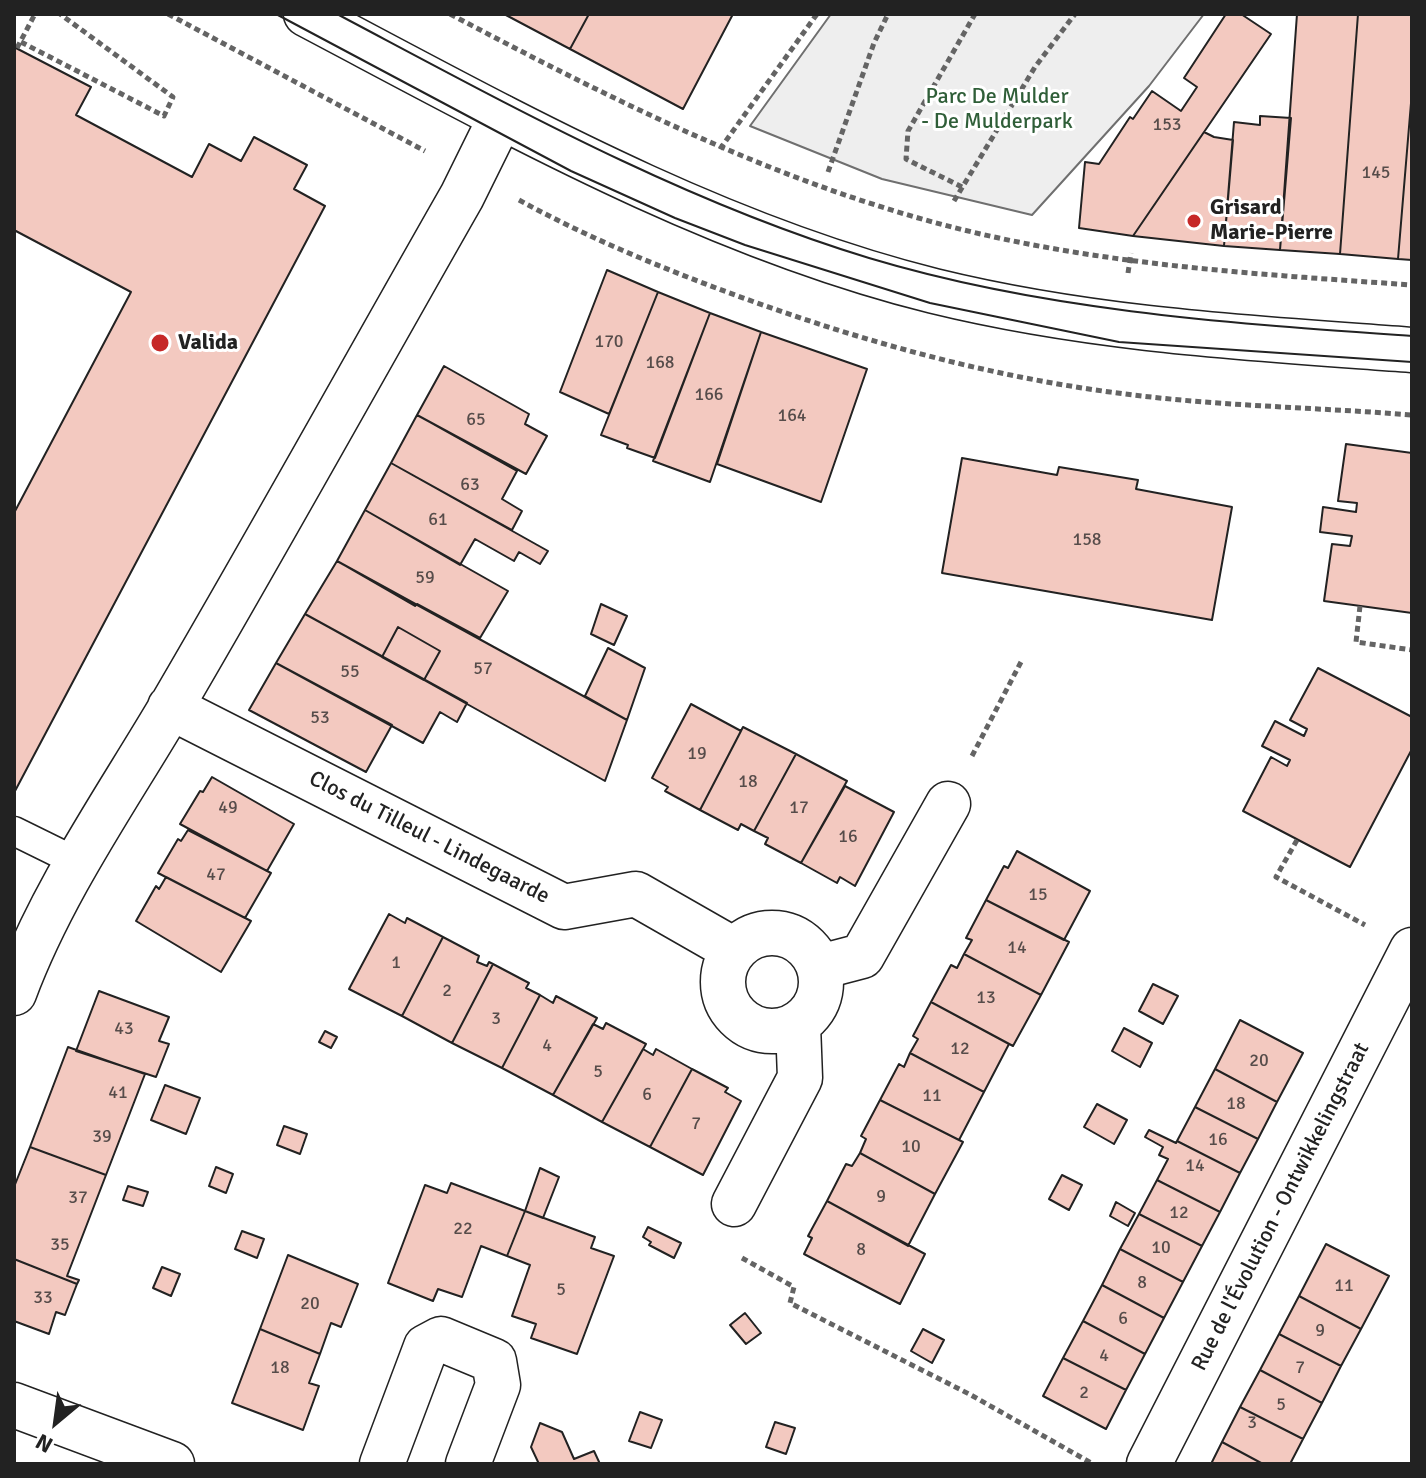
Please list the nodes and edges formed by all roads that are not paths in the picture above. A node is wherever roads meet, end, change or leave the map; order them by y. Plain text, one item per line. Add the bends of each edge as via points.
1 (306, 14) edge
2 (501, 117) junction
3 (1412, 350) edge
4 (170, 707) junction
5 (948, 804) road end
6 (14, 831) edge
7 (77, 862) junction
8 (734, 950) junction
9 (1412, 950) edge
10 (820, 967) junction
11 (14, 993) edge
12 (798, 1025) junction
13 (734, 1204) road end
14 (14, 1405) edge
15 (172, 1464) edge
16 (382, 1464) edge
17 (468, 1464) edge
18 (1149, 1464) edge

1 - 2 street
2 - 3 street via 756,235 934,291 1121,327
2 - 4 street
4 - 7 street
4 - 8 street, Clos du Tilleul - Lindegaarde via 564,907 636,894
5 - 10 street via 862,956
6 - 7 lane
7 - 11 street
8 - 10 street via 751,937 772,932 793,937 810,949
8 - 12 street via 723,970 724,994 734,1015 753,1029 776,1032
9 - 18 street, Rue de l'Évolution - Ontwikkelingstraat
10 - 12 street via 822,989 815,1009
12 - 13 street via 800,1078
14 - 15 street
16 - 17 street via 426,1347 441,1339 494,1361 498,1385

